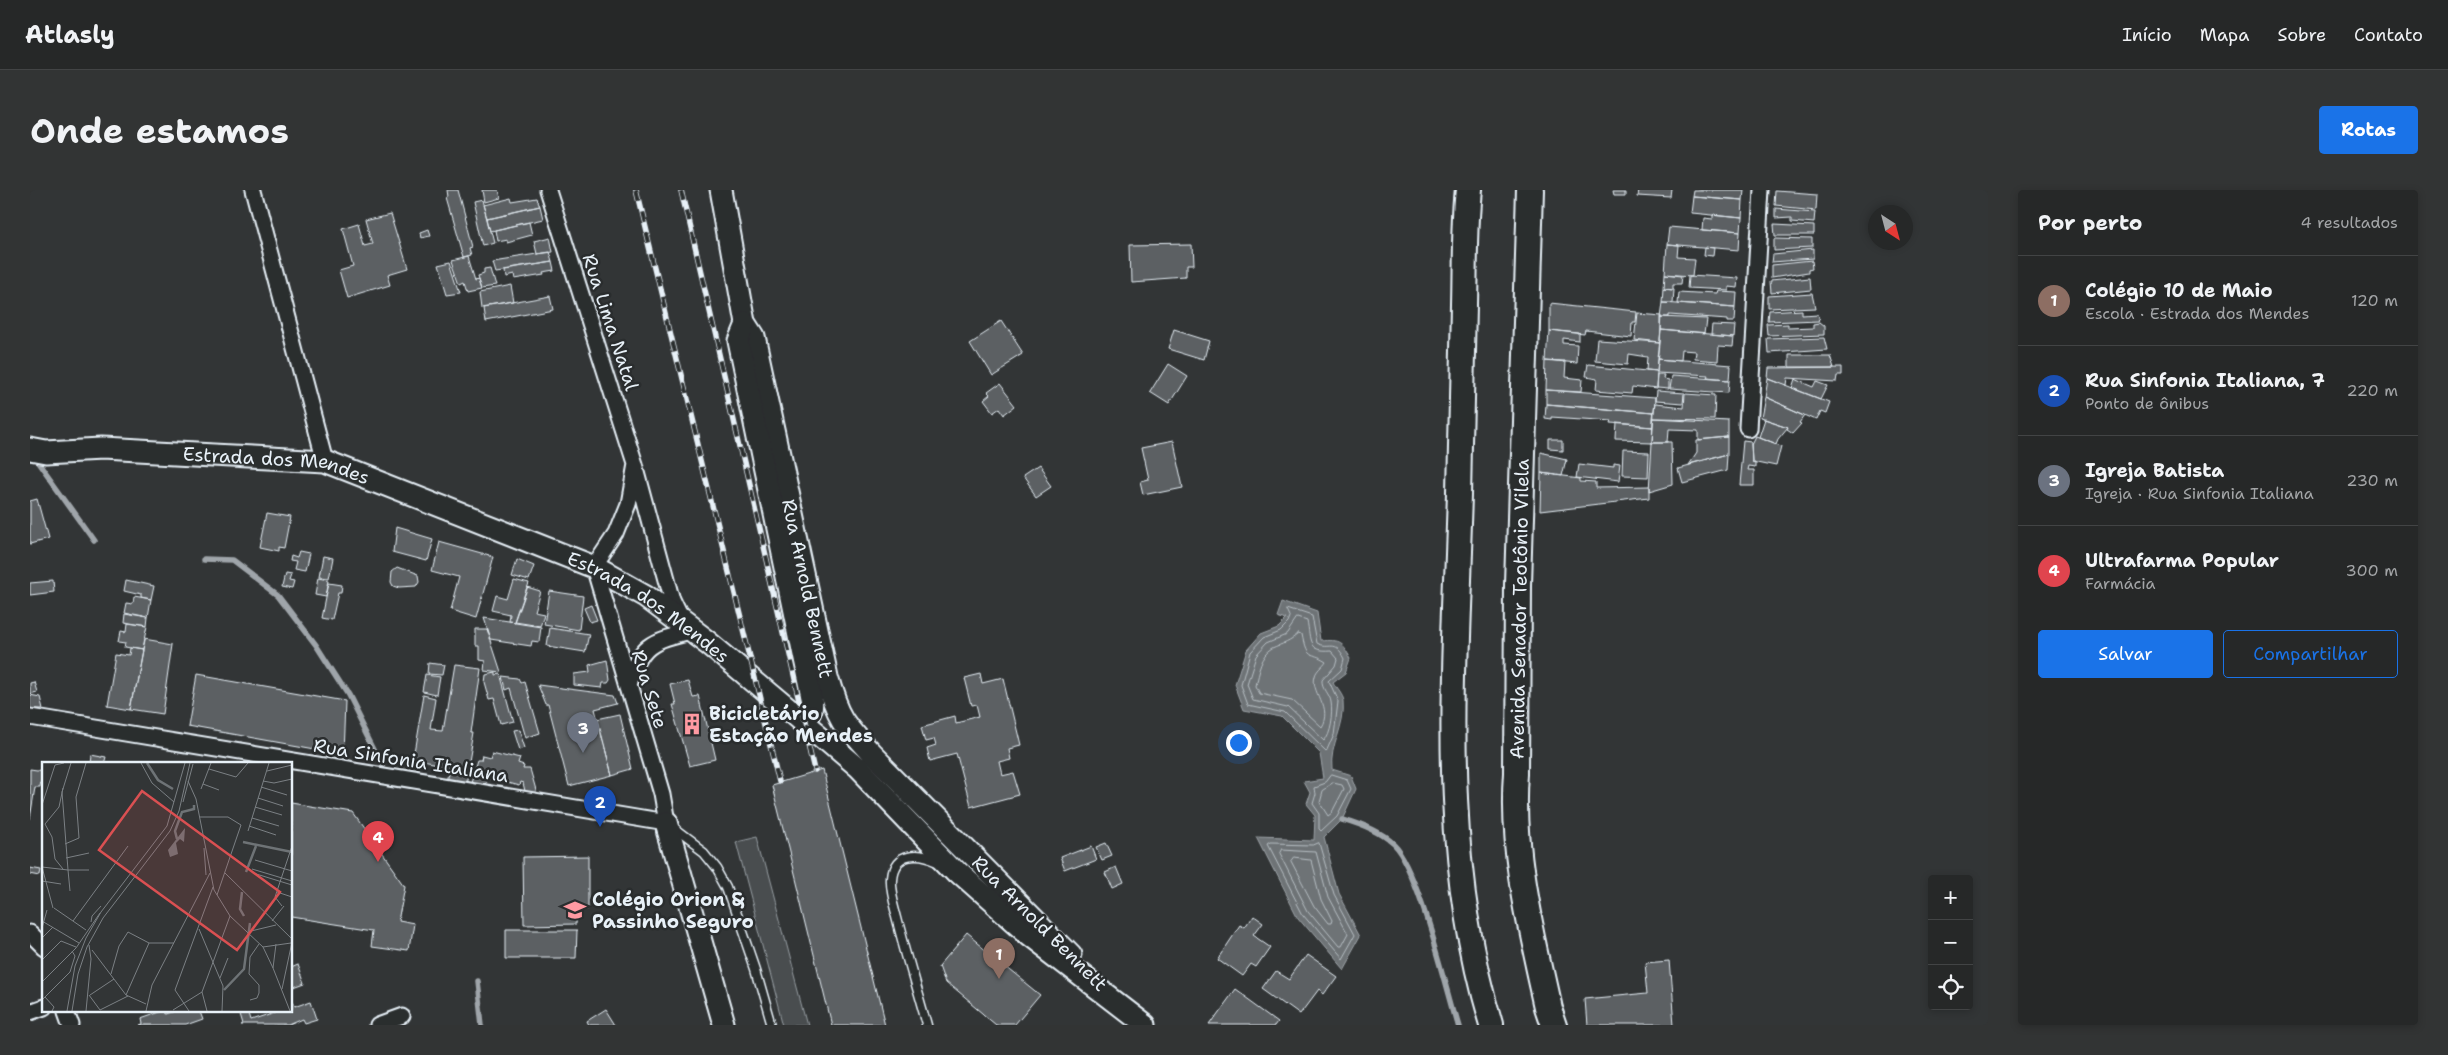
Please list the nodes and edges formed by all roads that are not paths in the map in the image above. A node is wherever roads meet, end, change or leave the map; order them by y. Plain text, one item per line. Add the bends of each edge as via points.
1 (253, 190) edge
2 (548, 190) edge
3 (721, 190) edge
4 (1468, 190) edge
5 (1530, 190) edge
6 (1762, 190) edge
7 (745, 324) junction
8 (1748, 430) dead end
9 (35, 455) edge
10 (325, 461) junction
11 (635, 465) junction
12 (594, 567) junction
13 (687, 627) junction
14 (630, 686) junction
15 (30, 718) edge
16 (801, 721) junction
17 (666, 823) junction
18 (957, 872) junction
19 (30, 933) edge
20 (42, 945) edge
21 (42, 1008) edge
22 (1126, 1010) junction
23 (30, 1012) edge
24 (67, 1012) edge
25 (402, 1016) dead end
26 (72, 1025) edge
27 (377, 1025) edge
28 (724, 1025) edge
29 (772, 1025) edge
30 (927, 1025) edge
31 (1146, 1025) edge
32 (1491, 1025) edge
33 (1554, 1025) edge

1 - 10 street
2 - 11 street, Rua Lima Natal
3 - 7 street, Rua Arnold Bennett
4 - 32 main road via 1453,684 1454,797 1462,896 1477,980
5 - 33 main road, Avenida Senador Teotônio Vilela via 1518,576 1516,800 1522,880
6 - 8 street
7 - 16 street, Rua Arnold Bennett via 738,341 812,696 813,711
7 - 22 street, Rua Arnold Bennett via 754,338 827,678 840,718
9 - 10 street, Estrada dos Mendes via 100,449
10 - 12 street, Estrada dos Mendes
11 - 12 street, Rua Lima Natal via 628,504 616,534
11 - 13 street, Rua Lima Natal via 672,602
12 - 13 street, Estrada dos Mendes via 646,596
12 - 14 street, Rua Sete
13 - 14 street via 644,650 633,669
13 - 16 street, Estrada dos Mendes
14 - 17 street, Rua Sete via 661,794
15 - 17 street, Rua Sinfonia Italiana
16 - 18 street, Estrada dos Mendes via 858,769
17 - 28 street
17 - 29 lane via 704,851 728,886
18 - 22 street, Estrada dos Mendes via 1028,935
18 - 30 lane via 916,855 900,860 891,874 890,887 902,938
19 - 20 street
21 - 23 street
22 - 31 street, Estrada dos Mendes
24 - 26 street
25 - 27 street

